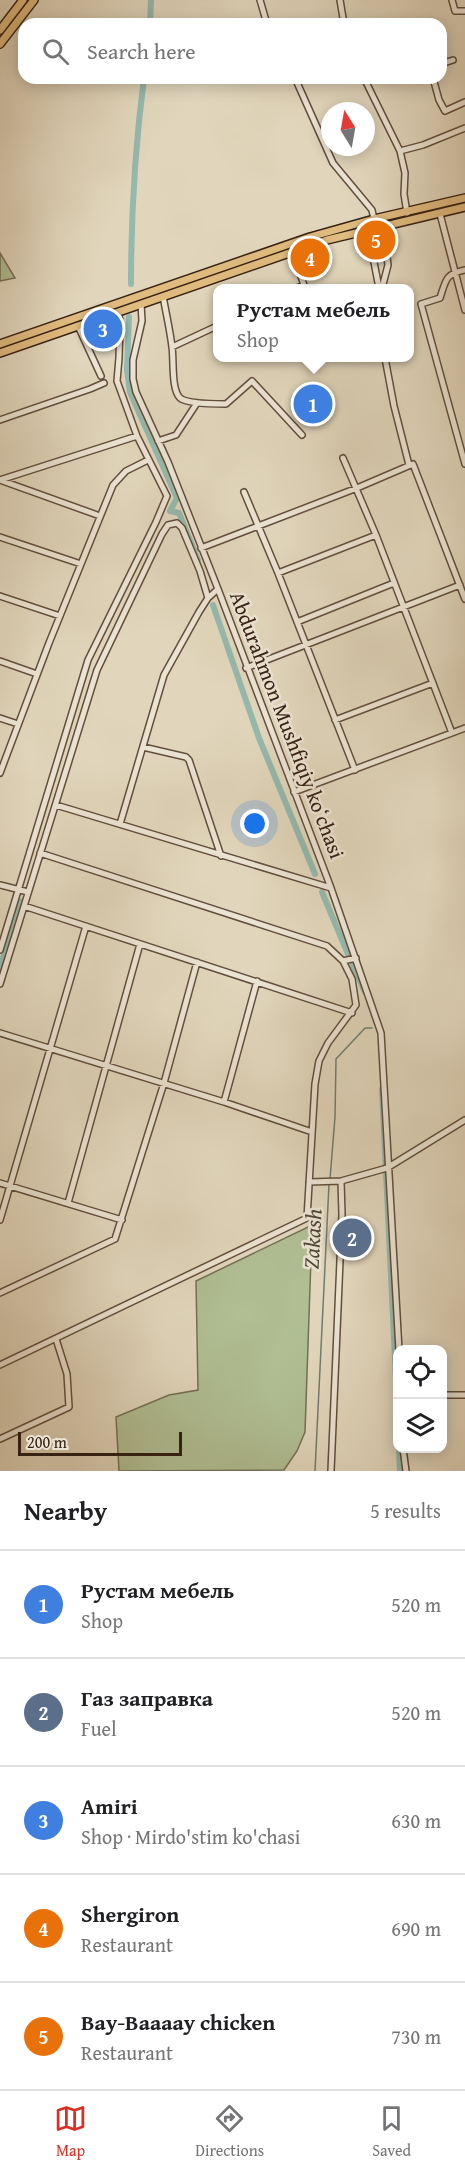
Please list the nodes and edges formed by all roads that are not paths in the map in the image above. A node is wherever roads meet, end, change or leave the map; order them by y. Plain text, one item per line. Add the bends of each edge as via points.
1 (23, 0) edge
2 (34, 0) edge
3 (260, 0) edge
4 (340, 0) edge
5 (452, 0) edge
6 (465, 11) edge
7 (20, 18) edge
8 (265, 18) edge
9 (343, 18) edge
10 (18, 21) edge
11 (0, 30) edge
12 (0, 44) edge
13 (453, 60) dead end
14 (447, 62) edge
15 (298, 84) edge
16 (367, 84) edge
17 (435, 84) edge
18 (465, 102) edge
19 (465, 128) edge
20 (399, 151) junction
21 (465, 198) edge
22 (465, 207) edge
23 (407, 213) junction
24 (440, 214) junction
25 (374, 219) junction
26 (379, 226) junction
27 (363, 230) junction
28 (292, 251) junction
29 (465, 270) edge
30 (454, 272) junction
31 (304, 284) edge
32 (380, 284) edge
33 (382, 284) edge
34 (163, 296) junction
35 (141, 304) junction
36 (465, 310) edge
37 (118, 312) junction
38 (78, 326) junction
39 (213, 328) edge
40 (0, 344) edge
41 (172, 347) junction
42 (0, 353) edge
43 (386, 362) edge
44 (101, 376) dead end
45 (104, 383) dead end
46 (197, 403) junction
47 (0, 420) edge
48 (302, 435) dead end
49 (137, 436) junction
50 (158, 441) junction
51 (343, 458) dead end
52 (148, 460) junction
53 (465, 464) edge
54 (409, 465) junction
55 (0, 480) edge
56 (357, 488) junction
57 (244, 492) dead end
58 (100, 516) junction
59 (258, 526) junction
60 (376, 535) junction
61 (0, 537) edge
62 (201, 548) junction
63 (81, 564) junction
64 (278, 573) junction
65 (394, 583) junction
66 (460, 585) junction
67 (218, 589) junction
68 (0, 596) edge
69 (207, 598) junction
70 (465, 599) edge
71 (404, 607) junction
72 (60, 616) junction
73 (297, 622) junction
74 (306, 645) junction
75 (0, 661) edge
76 (246, 668) junction
77 (37, 674) junction
78 (433, 682) junction
79 (0, 718) edge
80 (335, 720) junction
81 (18, 724) junction
82 (465, 728) edge
83 (452, 733) junction
84 (143, 747) junction
85 (355, 770) junction
86 (0, 772) edge
87 (294, 792) junction
88 (56, 805) junction
89 (120, 825) junction
90 (40, 854) junction
91 (221, 856) junction
92 (0, 885) edge
93 (331, 888) junction
94 (18, 890) junction
95 (28, 892) junction
96 (24, 906) junction
97 (86, 926) junction
98 (140, 944) junction
99 (0, 950) edge
100 (356, 958) junction
101 (343, 961) junction
102 (197, 962) junction
103 (257, 981) junction
104 (0, 984) edge
105 (352, 1013) junction
106 (0, 1033) edge
107 (50, 1048) junction
108 (106, 1066) junction
109 (164, 1083) junction
110 (224, 1102) junction
111 (465, 1120) edge
112 (312, 1132) junction
113 (388, 1167) junction
114 (341, 1181) junction
115 (313, 1182) junction
116 (0, 1183) edge
117 (10, 1185) junction
118 (68, 1203) junction
119 (0, 1220) edge
120 (122, 1220) junction
121 (0, 1293) edge
122 (56, 1339) junction
123 (399, 1345) edge
124 (0, 1365) edge
125 (447, 1395) edge
126 (465, 1395) edge
127 (0, 1439) edge
128 (404, 1453) edge
129 (331, 1471) edge
130 (406, 1471) edge

1 - 11 main road
2 - 7 main road
3 - 8 street
4 - 9 street
5 - 6 street via 454,11
10 - 12 main road
13 - 14 street
15 - 25 street via 333,164 372,210
16 - 20 street
17 - 18 street via 446,111
19 - 20 street via 423,146
20 - 23 street via 405,173
21 - 23 main road
22 - 24 main road
23 - 25 main road
24 - 26 main road
24 - 30 street
25 - 26 main road
25 - 40 main road via 309,237
26 - 27 main road
26 - 33 street via 388,265
27 - 28 main road
27 - 32 street
28 - 31 street
28 - 34 main road
29 - 30 street
30 - 36 street
30 - 53 street via 447,278 440,298 421,304
34 - 35 main road
34 - 41 street
35 - 37 main road
35 - 50 street, Abdurahmon Mushfiqiy koʻchasi via 133,379
37 - 38 main road
37 - 49 street via 117,381
38 - 42 main road
38 - 44 street
39 - 41 street
41 - 46 street via 179,397
43 - 54 street
45 - 47 street
46 - 48 street via 226,404 252,381
46 - 50 street via 176,435
49 - 52 street
49 - 55 street
50 - 62 street, Abdurahmon Mushfiqiy koʻchasi
51 - 56 street
52 - 58 street via 126,471 113,485
52 - 94 street via 167,496 88,660
54 - 56 street
54 - 66 street via 413,464
55 - 58 street
56 - 59 street
56 - 60 street
57 - 59 street
58 - 63 street
59 - 62 street
59 - 64 street
60 - 64 street
60 - 65 street
61 - 63 street
62 - 67 street, Abdurahmon Mushfiqiy koʻchasi
63 - 72 street
64 - 73 street
65 - 71 street
65 - 73 street
66 - 70 street
66 - 71 street
67 - 69 street
67 - 76 street, Abdurahmon Mushfiqiy koʻchasi
68 - 72 street
69 - 84 street via 164,675
69 - 88 street via 182,528 177,523 168,525 98,670
71 - 74 street
71 - 78 street
72 - 77 street
73 - 74 street
74 - 76 street
74 - 80 street
75 - 77 street
76 - 87 street, Abdurahmon Mushfiqiy koʻchasi
77 - 81 street
78 - 80 street
78 - 83 street
79 - 81 street
80 - 85 street
81 - 86 street
82 - 83 street
83 - 85 street
84 - 89 street
84 - 91 street via 189,760
85 - 87 street
87 - 93 street, Abdurahmon Mushfiqiy koʻchasi
88 - 89 street
88 - 90 street
89 - 91 street
90 - 95 street
90 - 101 street via 327,946
91 - 93 street
92 - 94 street
93 - 100 street, Abdurahmon Mushfiqiy koʻchasi
94 - 95 street
94 - 99 street
95 - 96 street
96 - 97 street
96 - 104 street
97 - 98 street
97 - 107 street
98 - 102 street
98 - 108 street
100 - 101 street
100 - 113 street, Abdurahmon Mushfiqiy koʻchasi via 381,1033
101 - 105 street via 356,998
102 - 103 street
102 - 109 street
103 - 105 street
103 - 110 street
105 - 112 street via 328,1043 320,1061
106 - 107 street
107 - 108 street
107 - 117 street
108 - 109 street
108 - 118 street
109 - 110 street
109 - 120 street
110 - 112 street
111 - 113 street
112 - 115 street
113 - 114 street
113 - 123 street, Abdurahmon Mushfiqiy koʻchasi
114 - 115 street
114 - 129 street
115 - 122 street via 307,1218
116 - 117 street
117 - 118 street
117 - 119 street
118 - 120 street
120 - 121 street via 115,1239
122 - 124 street
122 - 127 street via 67,1374 69,1407
125 - 126 street
128 - 130 street

